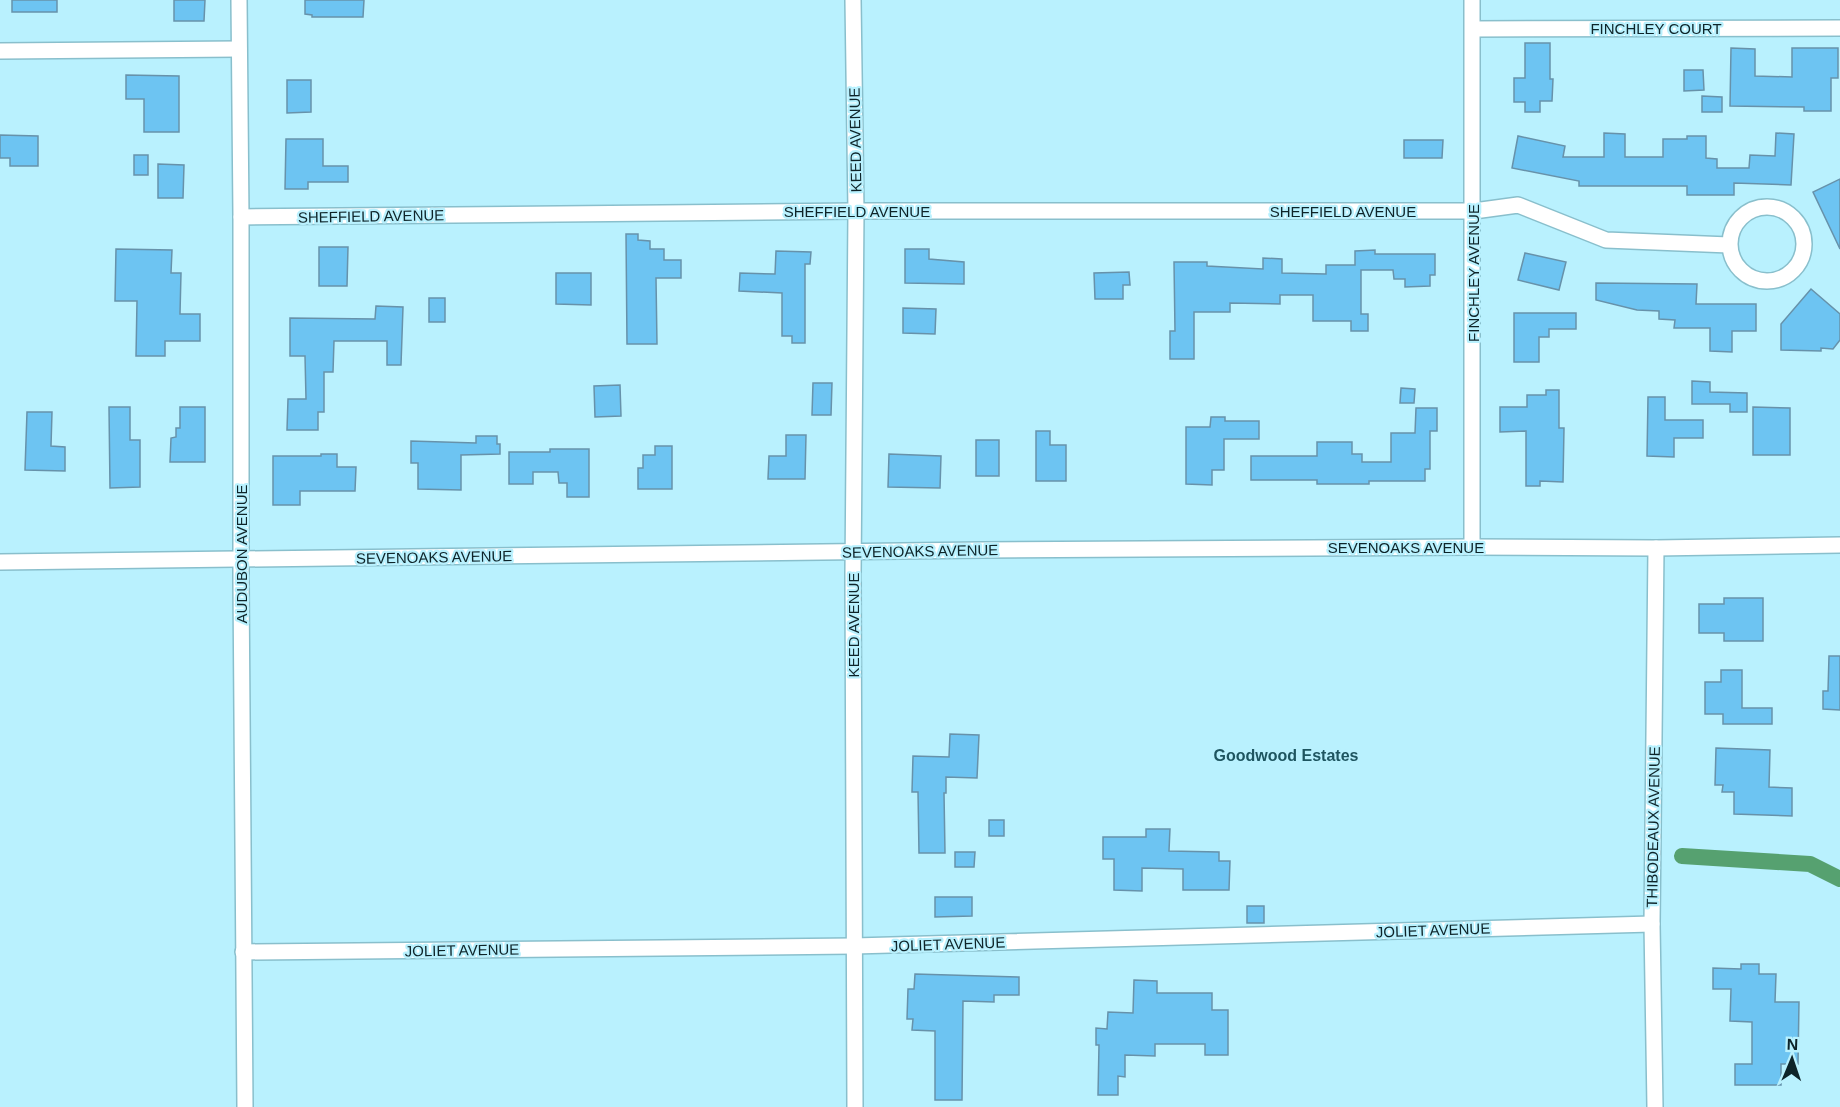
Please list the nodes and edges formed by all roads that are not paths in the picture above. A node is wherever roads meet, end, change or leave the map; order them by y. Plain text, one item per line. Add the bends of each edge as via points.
1 (239, 0) edge
2 (853, 0) edge
3 (1472, 0) edge
4 (1840, 28) edge
5 (1473, 29) junction
6 (239, 49) junction
7 (0, 51) edge
8 (856, 211) junction
9 (1474, 211) junction
10 (241, 218) junction
11 (1729, 245) junction
12 (1840, 545) edge
13 (1472, 547) junction
14 (1656, 548) junction
15 (853, 553) junction
16 (240, 559) junction
17 (0, 562) edge
18 (1652, 924) junction
19 (854, 946) junction
20 (243, 952) junction
21 (245, 1107) edge
22 (855, 1107) edge
23 (1655, 1107) edge

1 - 6 street, AUDUBON AVENUE
2 - 8 street, KEED AVENUE
3 - 5 street, FINCHLEY AVENUE
4 - 5 street, FINCHLEY COURT
5 - 9 street, FINCHLEY AVENUE
6 - 7 street
6 - 10 street, AUDUBON AVENUE
8 - 9 street, SHEFFIELD AVENUE
8 - 10 street, SHEFFIELD AVENUE
8 - 15 street, KEED AVENUE
9 - 11 street, SHEFFIELD AVENUE via 1518,205 1606,240
9 - 13 street, FINCHLEY AVENUE
10 - 16 street, AUDUBON AVENUE
11 - 11 street via 1732,229 1742,215 1757,207 1774,207 1789,213 1800,226 1804,242 1801,259 1791,272 1776,280 1760,281 1744,274 1733,261
12 - 14 street, SEVENOAKS AVENUE
13 - 14 street, SEVENOAKS AVENUE
13 - 15 street, SEVENOAKS AVENUE
14 - 18 street, THIBODEAUX AVENUE
15 - 16 street, SEVENOAKS AVENUE
15 - 19 street, KEED AVENUE
16 - 17 street, SEVENOAKS AVENUE
16 - 20 street, AUDUBON AVENUE
18 - 19 street, JOLIET AVENUE
18 - 23 street, THIBODEAUX AVENUE
19 - 20 street, JOLIET AVENUE
19 - 22 street, KEED AVENUE
20 - 21 street, AUDUBON AVENUE

